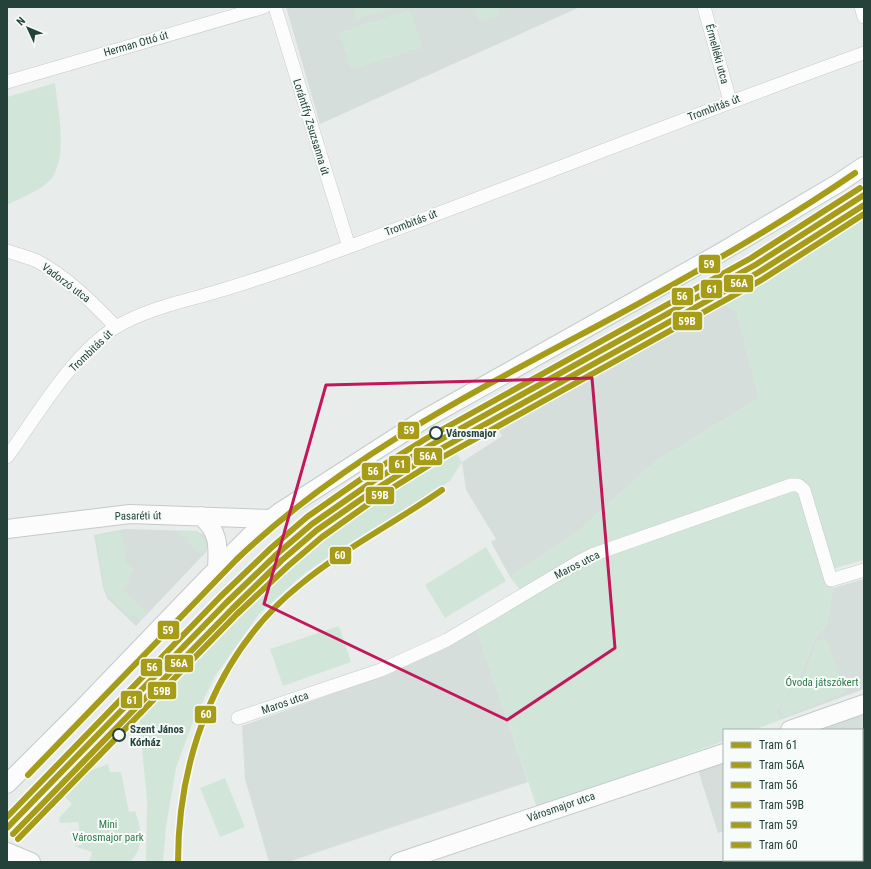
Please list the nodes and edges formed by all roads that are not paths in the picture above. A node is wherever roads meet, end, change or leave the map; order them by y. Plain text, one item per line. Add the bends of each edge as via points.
1 (264, 7) edge
2 (275, 7) edge
3 (704, 7) edge
4 (861, 7) edge
5 (864, 17) edge
6 (864, 53) edge
7 (7, 82) edge
8 (730, 101) junction
9 (864, 166) edge
10 (349, 247) junction
11 (7, 251) edge
12 (116, 327) junction
13 (7, 457) edge
14 (201, 516) junction
15 (271, 519) junction
16 (7, 530) edge
17 (217, 569) junction
18 (864, 570) edge
19 (864, 704) edge
20 (238, 718) dead end
21 (793, 729) edge
22 (723, 753) edge
23 (14, 774) edge
24 (7, 784) edge
25 (7, 852) edge
26 (31, 862) edge
27 (399, 862) edge

1 - 7 street, Herman Ottó út
2 - 10 street, Lorántffy Zsuzsanna út
3 - 8 street, Érmelléki utca
4 - 5 street
6 - 8 street, Trombitás út
8 - 10 street, Trombitás út
9 - 15 main road via 720,253 422,420
10 - 12 street, Trombitás út via 273,275 162,308
11 - 12 street, Vadorzó utca via 36,261 62,277
12 - 13 street, Trombitás út via 74,365
14 - 15 main road, Pasaréti út
14 - 16 main road, Pasaréti út via 130,514
14 - 17 main road via 215,532 218,542
15 - 17 main road
17 - 23 main road
18 - 20 street, Maros utca via 831,580 804,490 798,485 791,485 580,561 447,640 381,670
19 - 21 main road
22 - 27 main road, Városmajor utca
23 - 24 main road
25 - 26 main road

